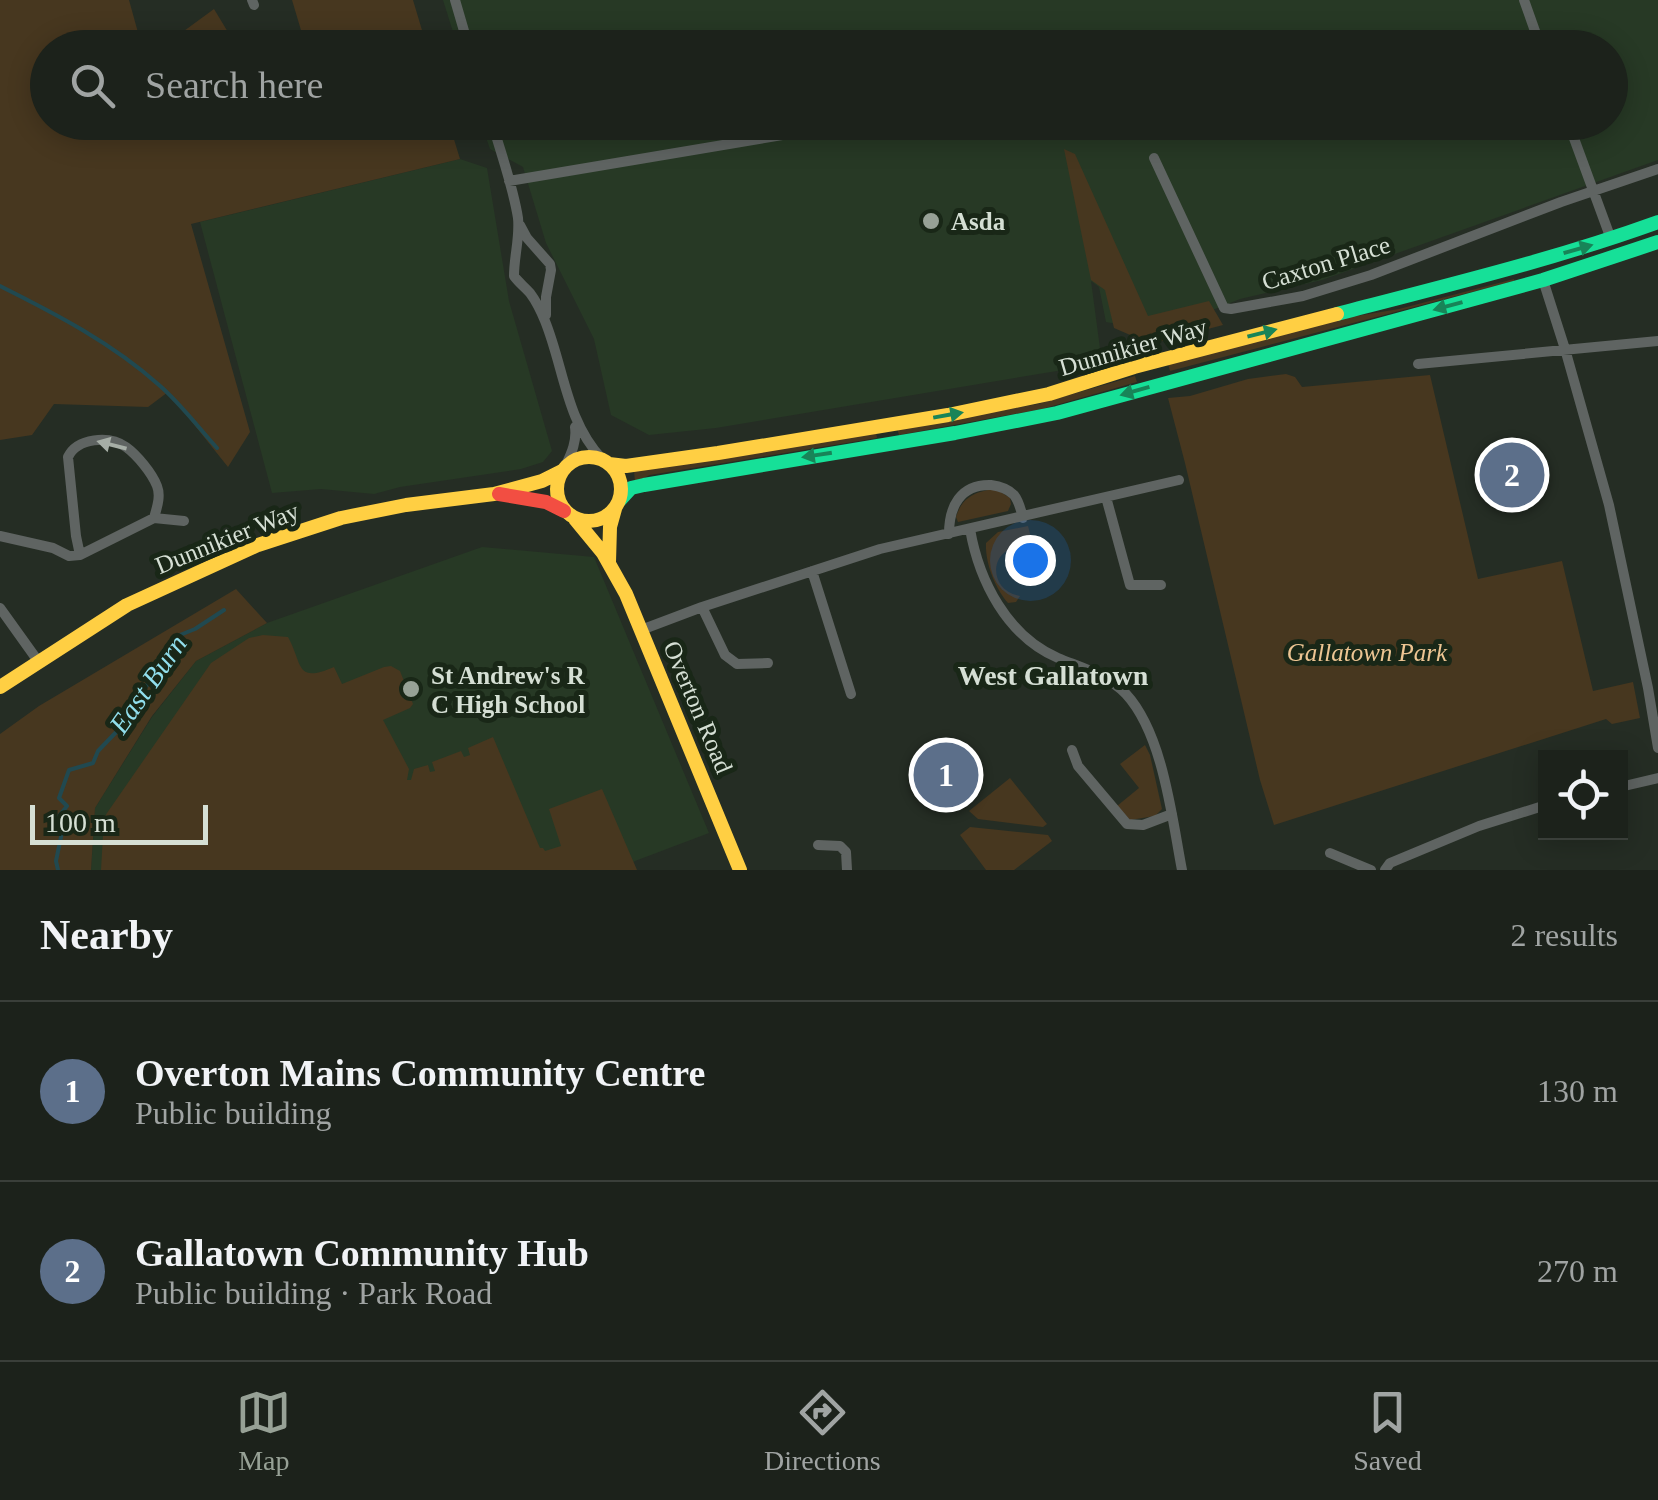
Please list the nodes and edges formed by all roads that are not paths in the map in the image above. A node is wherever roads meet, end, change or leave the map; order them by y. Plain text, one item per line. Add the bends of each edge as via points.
1 (455, 0) edge
2 (1524, 0) edge
3 (464, 30) edge
4 (1535, 30) edge
5 (497, 140) edge
6 (753, 140) edge
7 (1575, 140) edge
8 (1154, 158) dead end
9 (1658, 169) edge
10 (510, 181) junction
11 (1594, 192) junction
12 (518, 220) junction
13 (1658, 222) edge
14 (1611, 240) junction
15 (1658, 240) edge
16 (538, 253) junction
17 (515, 263) junction
18 (1477, 278) junction
19 (1542, 280) junction
20 (548, 281) junction
21 (526, 288) junction
22 (547, 326) junction
23 (1658, 341) edge
24 (1566, 348) junction
25 (1418, 364) dead end
26 (574, 416) junction
27 (606, 462) junction
28 (563, 469) junction
29 (1178, 480) dead end
30 (494, 494) junction
31 (1106, 497) junction
32 (618, 504) junction
33 (570, 515) junction
34 (154, 518) junction
35 (1023, 518) junction
36 (184, 521) dead end
37 (970, 529) junction
38 (950, 534) junction
39 (0, 536) edge
40 (80, 555) junction
41 (610, 563) junction
42 (812, 571) junction
43 (1162, 585) dead end
44 (702, 607) junction
45 (2, 613) edge
46 (641, 630) junction
47 (38, 661) junction
48 (768, 663) dead end
49 (1653, 686) edge
50 (0, 687) edge
51 (851, 694) dead end
52 (1658, 748) edge
53 (1072, 750) dead end
54 (1658, 778) edge
55 (1628, 785) edge
56 (1538, 808) edge
57 (1172, 814) junction
58 (818, 845) dead end
59 (1330, 853) dead end
60 (740, 870) edge
61 (848, 870) edge
62 (1182, 870) edge
63 (1371, 870) edge
64 (1385, 870) edge

1 - 3 street
2 - 4 street
5 - 10 street
6 - 10 street
7 - 11 street
8 - 11 street, Caxton Place via 1224,308 1231,310 1371,275
9 - 11 street
10 - 12 street
11 - 14 street
12 - 16 street
12 - 17 street
13 - 14 main road, Dunnikier Way
14 - 15 main road
18 -> 14 main road, Dunnikier Way
15 - 19 main road, Dunnikier Way
16 - 17 street
16 - 20 street via 550,264
17 - 21 street via 516,279
18 - 19 main road via 1532,270
27 -> 18 main road, Dunnikier Way via 626,466 718,454 1050,394
19 - 24 street
19 -> 32 main road, Dunnikier Way via 1057,413 644,484
20 - 21 street
20 - 22 street
21 - 22 street
22 - 26 street
23 - 24 street
24 - 25 street
24 - 49 street
26 - 27 street
26 - 28 street via 576,435
27 - 28 main road via 582,458
27 - 32 main road via 620,480
28 - 30 main road, Dunnikier Way
28 - 33 main road via 557,492
29 - 31 street
30 - 33 main road, Dunnikier Way via 546,502
30 - 47 main road, Dunnikier Way via 341,518 258,545 127,605
31 - 35 street
31 - 43 street via 1130,586
32 - 33 main road via 602,519
32 - 41 main road, Overton Road
33 - 41 main road, Overton Road
34 - 36 street
34 - 40 street
34 -> 40 street via 157,485 127,447 92,440 72,448
35 - 37 street
35 - 38 street via 1007,490 980,486 957,498
37 - 38 street
37 - 57 street via 995,600 1017,629 1054,656 1101,676 1132,702 1156,750
38 - 42 street
39 - 40 street
41 - 46 main road, Overton Road
42 - 44 street
42 - 51 street
44 - 46 street
44 - 48 street via 736,664
45 - 47 street
46 - 60 main road, Overton Road
47 - 50 main road, Dunnikier Way
49 - 52 street
53 - 57 street via 1127,824
54 - 55 street
56 - 64 street via 1479,826
57 - 62 street
58 - 61 street via 840,846
59 - 63 street

